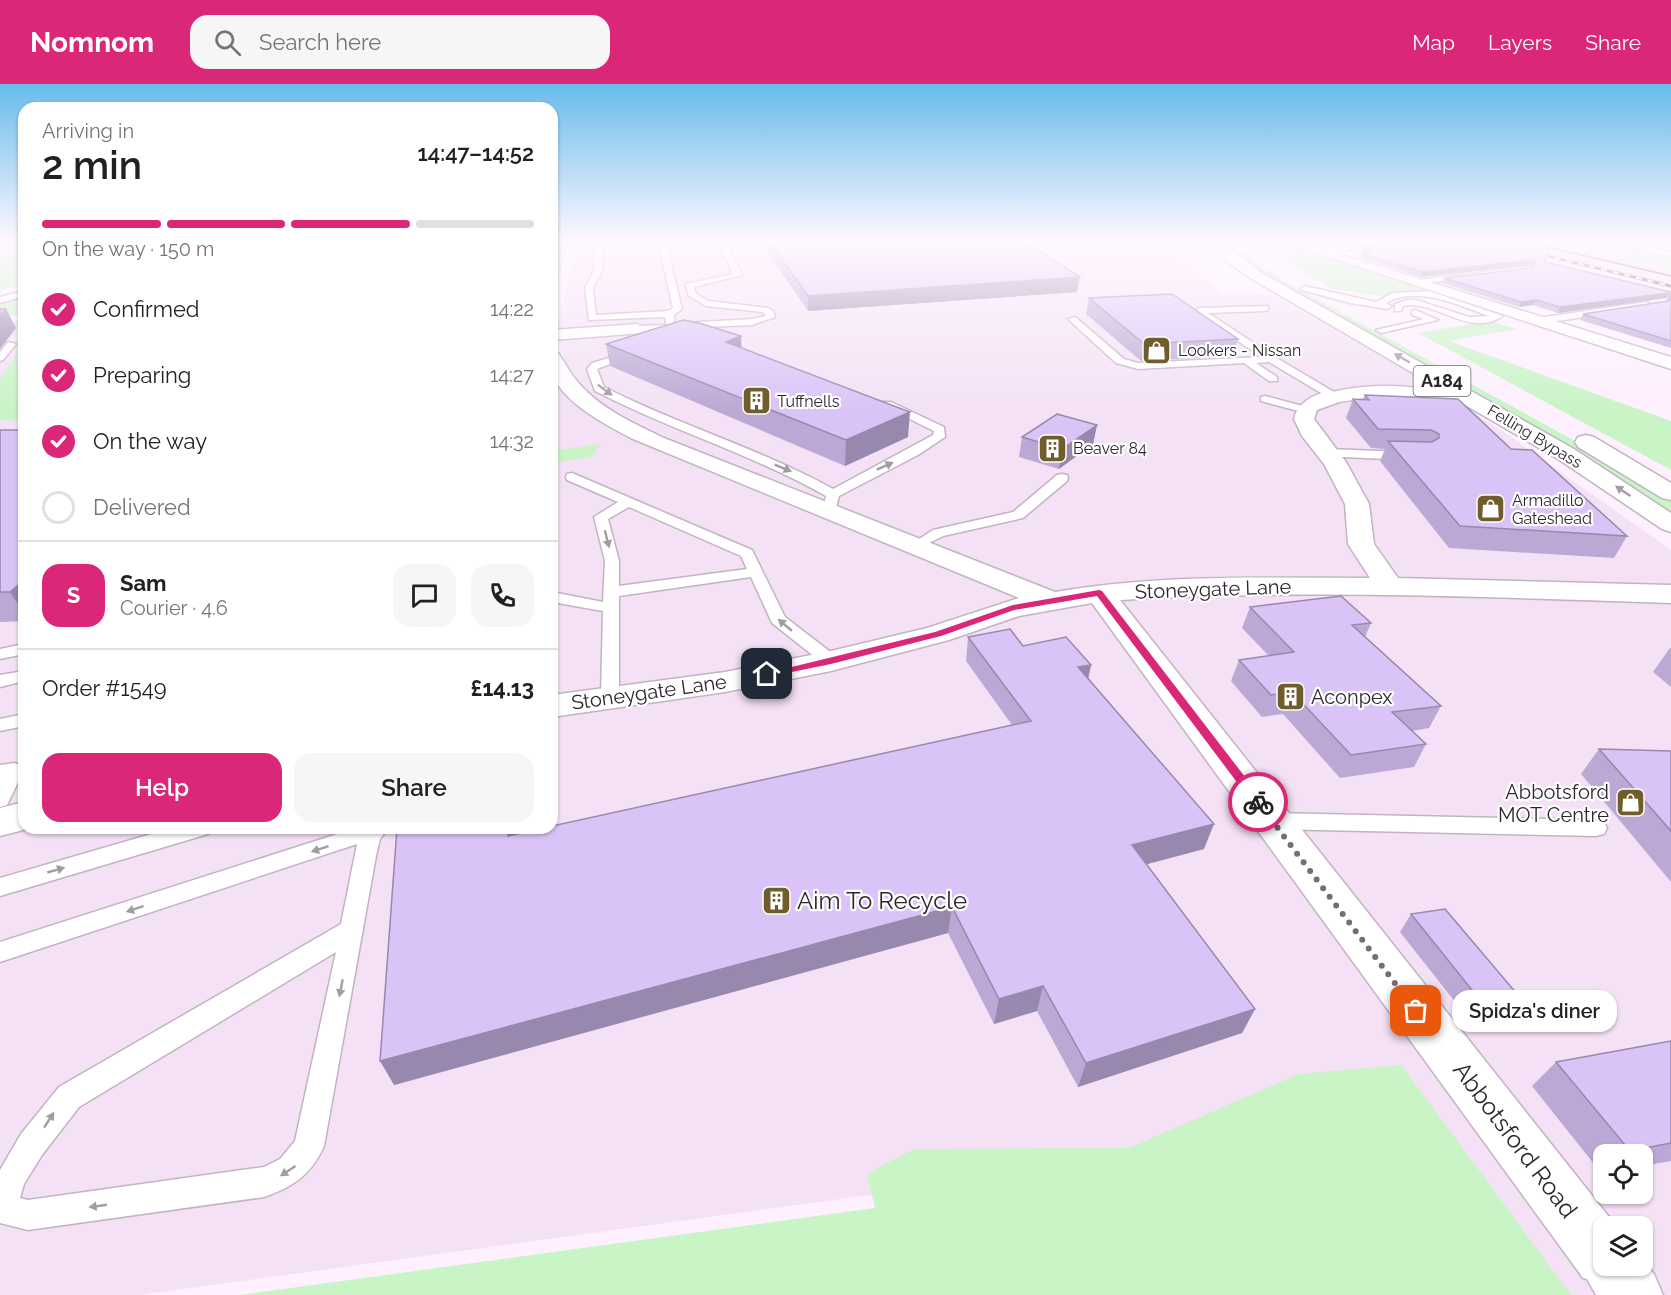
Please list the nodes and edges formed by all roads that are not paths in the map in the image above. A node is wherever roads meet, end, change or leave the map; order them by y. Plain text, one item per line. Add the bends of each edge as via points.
1 (590, 298) edge
2 (675, 298) edge
3 (696, 298) edge
4 (1293, 298) edge
5 (1322, 298) edge
6 (1341, 298) edge
7 (1389, 298) edge
8 (1440, 298) edge
9 (1464, 298) edge
10 (1378, 304) junction
11 (1652, 304) edge
12 (1264, 308) dead end
13 (1398, 309) junction
14 (669, 314) junction
15 (1072, 319) dead end
16 (1538, 321) junction
17 (671, 327) junction
18 (637, 329) joint
19 (1381, 330) junction
20 (558, 335) edge
21 (11, 344) dead end
22 (646, 349) edge
23 (0, 358) edge
24 (1271, 359) junction
25 (1246, 360) junction
26 (1671, 363) edge
27 (558, 370) edge
28 (1462, 373) dead end
29 (1273, 379) dead end
30 (1335, 397) junction
31 (1265, 399) dead end
32 (875, 400) edge
33 (1306, 410) junction
34 (1573, 434) dead end
35 (1328, 453) junction
36 (1566, 454) junction
37 (1423, 456) edge
38 (572, 477) dead end
39 (1062, 478) dead end
40 (1671, 493) edge
41 (628, 502) junction
42 (831, 503) junction
43 (1671, 524) edge
44 (915, 546) junction
45 (755, 572) junction
46 (1390, 586) junction
47 (1099, 593) junction
48 (1671, 594) edge
49 (558, 597) edge
50 (611, 600) junction
51 (1049, 600) junction
52 (18, 650) edge
53 (0, 654) edge
54 (831, 661) junction
55 (18, 677) edge
56 (0, 681) edge
57 (610, 698) junction
58 (558, 705) edge
59 (18, 721) edge
60 (0, 725) edge
61 (0, 772) edge
62 (0, 800) edge
63 (18, 818) edge
64 (0, 822) edge
65 (1273, 822) junction
66 (1596, 828) dead end
67 (180, 834) edge
68 (359, 834) edge
69 (373, 834) edge
70 (0, 887) edge
71 (352, 930) junction
72 (0, 952) edge
73 (1593, 1243) edge
74 (1619, 1276) edge
75 (1633, 1295) edge

1 - 14 lane via 592,318
2 - 14 lane via 678,309
3 - 17 lane via 706,303 765,310 771,317 734,324
36 -> 4 main road, Felling Bypass / A184
5 - 19 main road, A184
6 - 10 lane
7 - 10 lane
8 - 13 lane via 1498,316 1467,319 1412,303 1399,304
9 - 16 main road
10 - 13 lane
11 - 16 lane
12 - 24 lane via 1199,311
13 - 19 lane via 1434,320
14 - 17 lane
15 - 25 lane via 1120,361 1138,366
16 - 26 main road
17 - 18 lane
18 - 20 main road
19 - 28 main road, A184
21 - 23 lane
22 -> 42 lane via 591,369 599,389 807,478
24 - 25 lane
24 - 30 lane
25 - 29 lane
27 - 42 main road via 575,394 603,416 656,443
30 - 33 main road
30 - 36 main road via 1387,390 1435,397 1480,412
31 - 33 lane
42 -> 32 lane via 860,477 920,450 939,437 940,429
33 - 35 main road via 1304,419 1310,431
34 - 40 main road, Felling Bypass
35 - 37 lane
35 - 46 main road via 1357,504 1361,544
43 -> 36 main road, Felling Bypass / A184
38 - 41 lane
39 - 44 lane via 1018,515 938,533
41 - 45 lane via 747,553
41 -> 50 lane via 601,517 612,561
42 - 44 main road
44 - 51 main road
45 - 50 lane
54 -> 45 lane via 778,620
46 - 47 main road, Stoneygate Lane via 1196,587
46 - 48 main road, Stoneygate Lane
47 - 51 main road, Stoneygate Lane
47 - 65 main road, Abbotsford Road
49 - 50 lane
50 - 57 lane
51 - 54 main road, Stoneygate Lane
52 - 53 lane
54 - 57 main road, Stoneygate Lane via 725,682
55 - 56 lane
57 - 58 main road, Stoneygate Lane
59 - 60 lane
61 - 62 lane via 14,771
63 - 64 main road
65 - 66 lane
65 - 73 main road, Abbotsford Road
70 -> 67 lane
68 -> 72 lane
69 - 71 lane
71 -> 71 lane via 309,1146 299,1164 264,1182 28,1215 6,1210 4,1197 11,1179 54,1111 69,1096
74 - 75 main road

